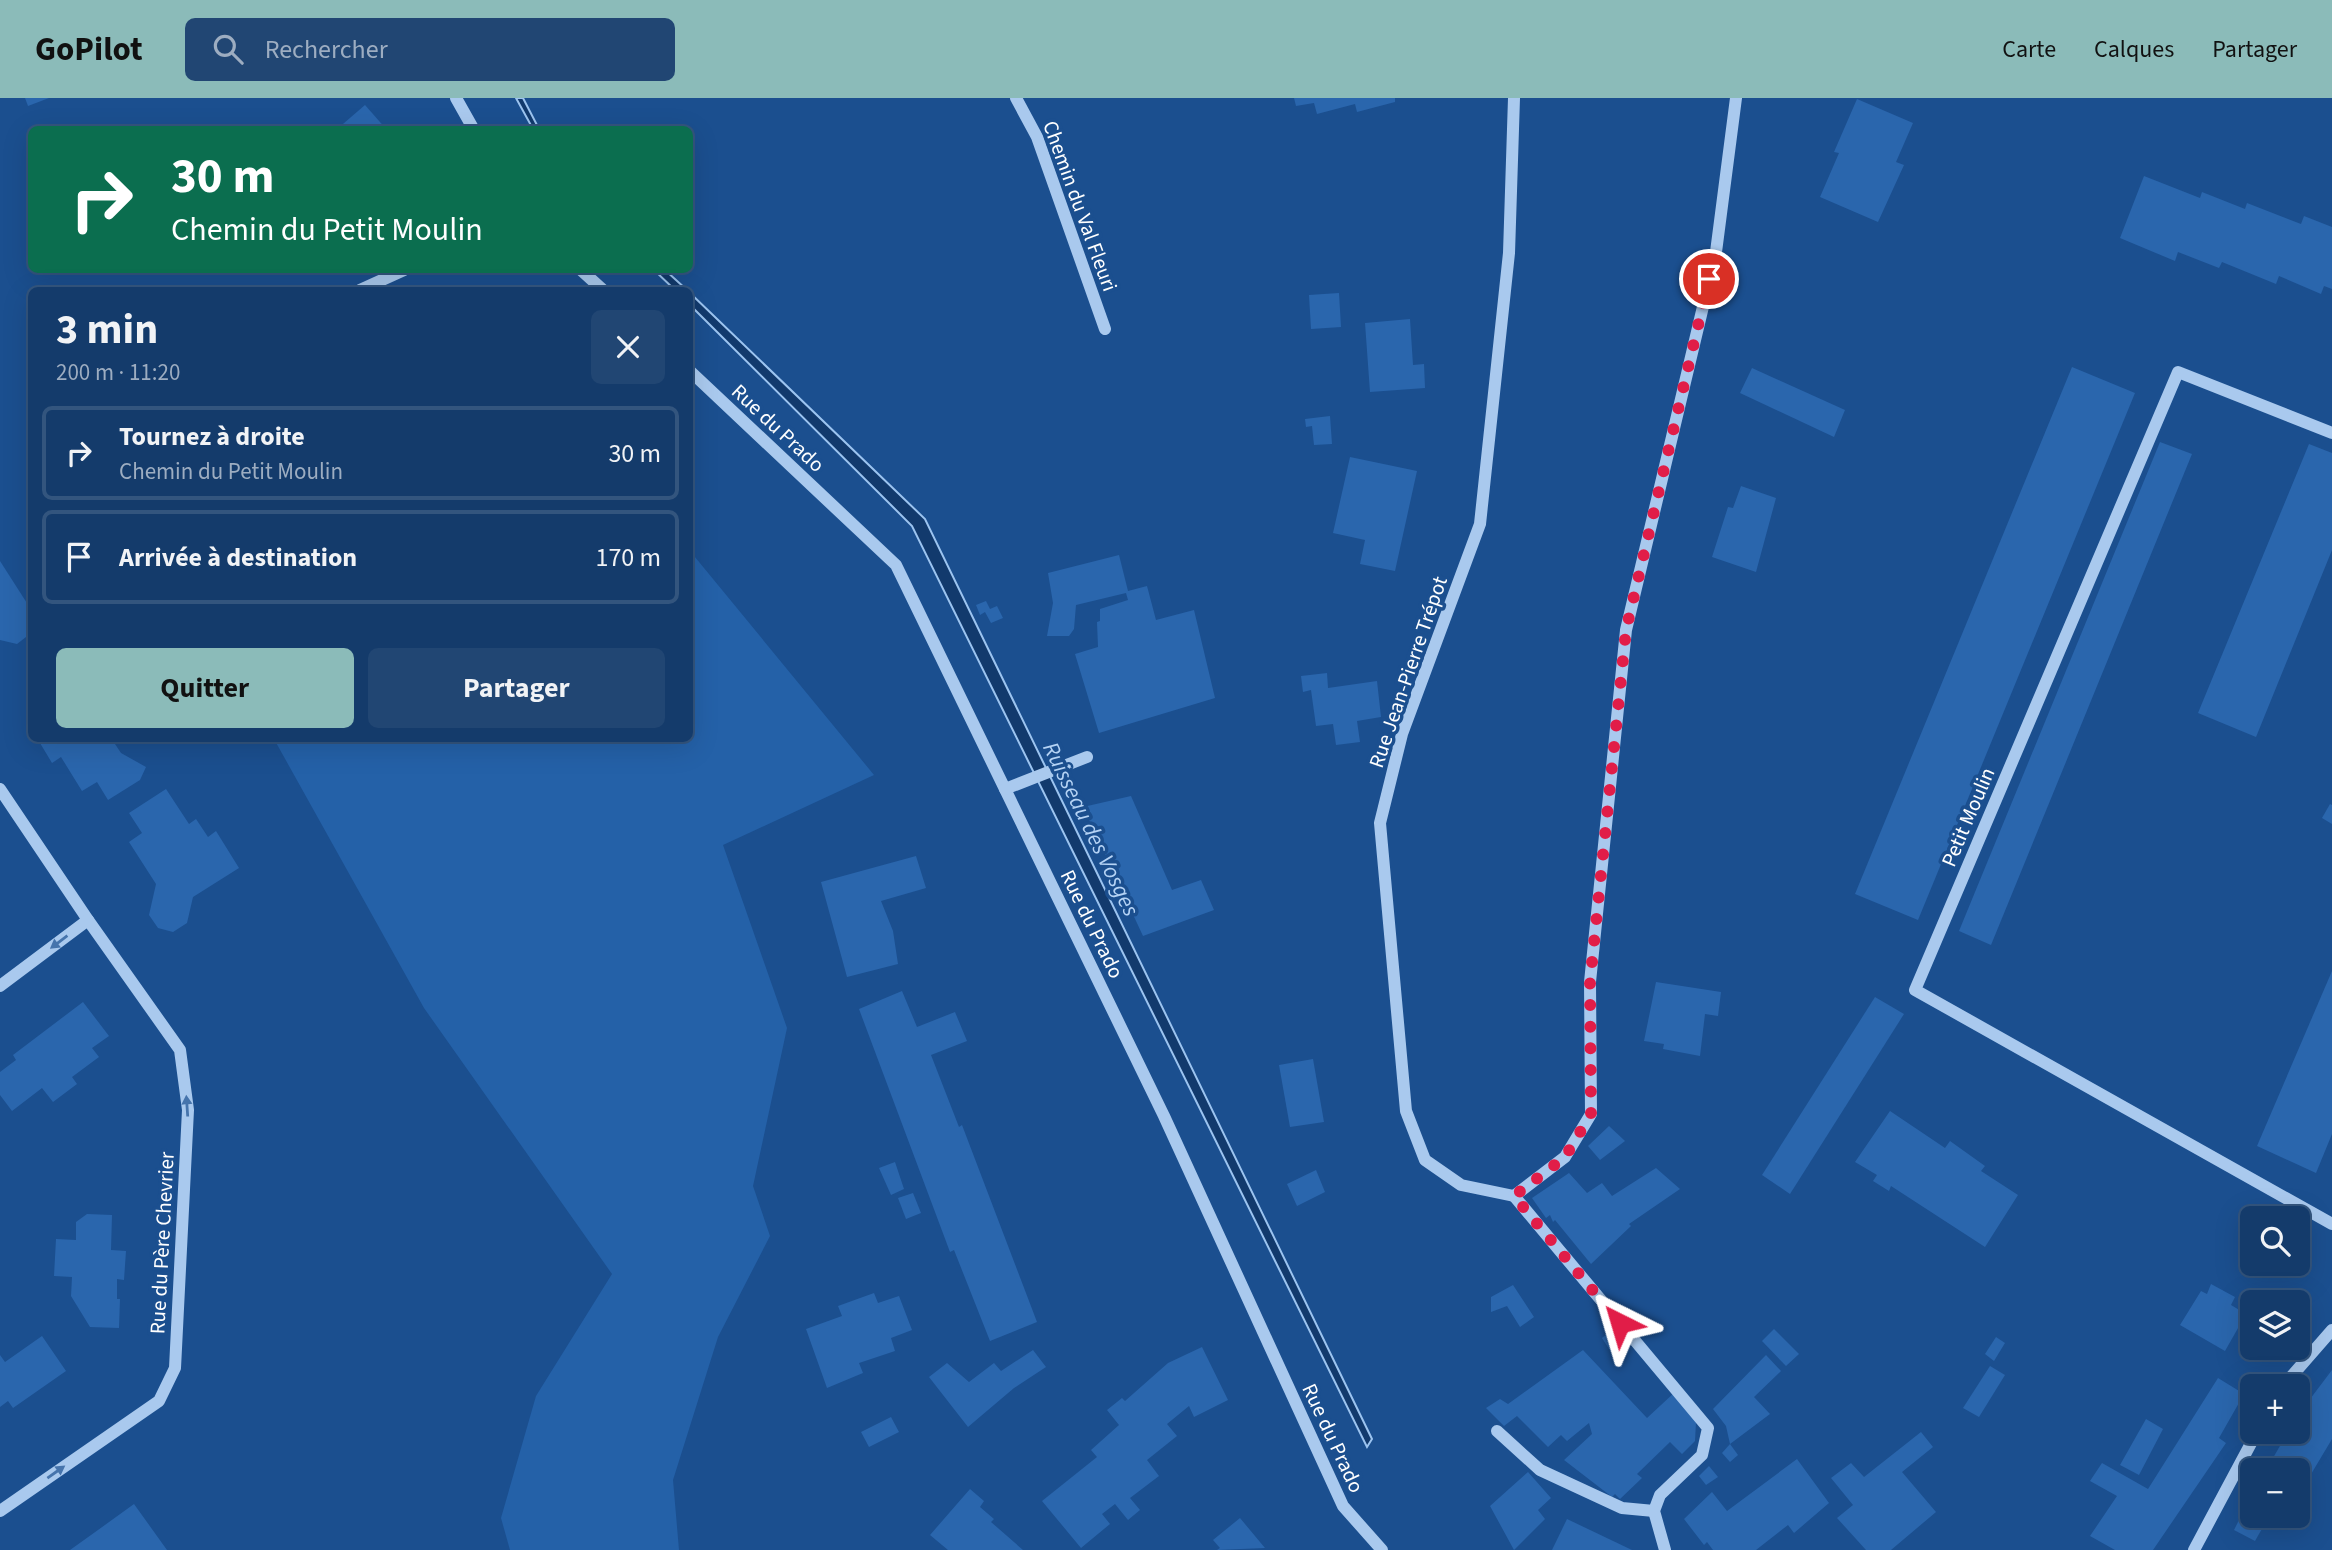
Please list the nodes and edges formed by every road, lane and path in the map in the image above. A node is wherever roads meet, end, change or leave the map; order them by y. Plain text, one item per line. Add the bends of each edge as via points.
1 (456, 98) edge
2 (1016, 98) edge
3 (1514, 98) edge
4 (1736, 98) edge
5 (472, 126) edge
6 (397, 273) edge
7 (584, 273) edge
8 (367, 287) edge
9 (600, 287) edge
10 (1105, 329) dead end
11 (693, 374) edge
12 (2332, 433) edge
13 (1087, 757) dead end
14 (0, 789) edge
15 (1005, 789) junction
16 (88, 920) junction
17 (0, 986) edge
18 (1514, 1196) junction
19 (2332, 1224) edge
20 (2332, 1330) edge
21 (2294, 1374) edge
22 (1497, 1431) dead end
23 (2251, 1444) edge
24 (0, 1511) edge
25 (1654, 1511) junction
26 (1382, 1550) edge
27 (1664, 1550) edge
28 (2194, 1550) edge

1 - 5 street
2 - 10 street, Chemin du Val Fleuri via 1037,137
3 - 18 street, Rue Jean-Pierre Trépot via 1509,253 1480,524 1402,734 1380,823 1406,1111 1424,1160 1461,1185
4 - 18 street via 1716,252 1626,630 1590,982 1591,1114 1565,1157
6 - 8 street
7 - 9 street
11 - 15 street, Rue du Prado via 896,565
12 - 19 street, Petit Moulin via 2178,372 1915,990
13 - 15 street
14 - 16 street, Rue du Père Chevrier
15 - 26 street, Rue du Prado via 1164,1116 1343,1506
16 -> 17 street
24 -> 16 street, Rue du Père Chevrier via 159,1401 175,1368 188,1110 180,1049
18 - 25 street via 1708,1429 1702,1455 1660,1495
20 - 21 street
22 - 25 street via 1540,1470 1622,1508
23 - 28 street
25 - 27 street

